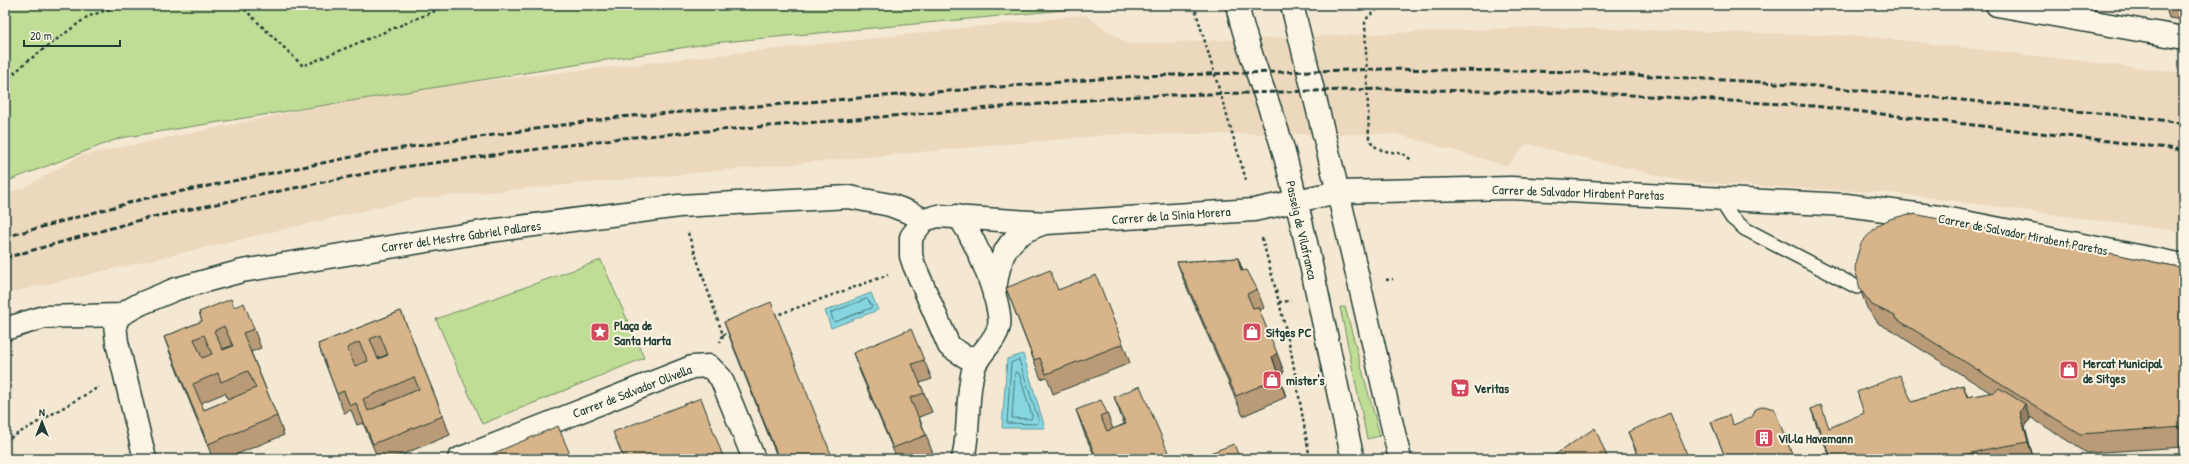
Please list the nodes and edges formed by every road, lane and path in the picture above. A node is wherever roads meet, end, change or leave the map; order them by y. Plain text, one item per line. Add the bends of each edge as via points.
1 (120, 5) edge
2 (240, 5) edge
3 (449, 5) edge
4 (1194, 5) edge
5 (1237, 5) edge
6 (1292, 5) edge
7 (1382, 5) edge
8 (1997, 5) edge
9 (2184, 38) edge
10 (5, 82) edge
11 (1233, 133) dead end
12 (1379, 150) dead end
13 (1338, 192) junction
14 (1719, 198) junction
15 (1296, 201) junction
16 (679, 206) junction
17 (1862, 209) junction
18 (957, 216) junction
19 (924, 220) junction
20 (1046, 223) junction
21 (1879, 227) edge
22 (914, 265) junction
23 (2184, 265) edge
24 (1857, 286) edge
25 (994, 295) junction
26 (1279, 302) dead end
27 (120, 315) junction
28 (767, 319) edge
29 (5, 329) edge
30 (738, 330) edge
31 (723, 335) junction
32 (979, 357) junction
33 (709, 366) junction
34 (124, 372) junction
35 (5, 441) edge
36 (145, 459) edge
37 (459, 459) edge
38 (754, 459) edge
39 (963, 459) edge
40 (1310, 459) edge
41 (1353, 459) edge
42 (1400, 459) edge

1 - 10 path via 87,17
2 - 3 path via 303,66
4 - 11 path
5 - 15 street, Passeig de Vilafranca
6 - 13 street
7 - 12 path via 1368,16 1365,22 1369,138 1372,146
8 - 9 street
13 - 14 street, Carrer de Salvador Mirabent Paretas via 1512,188
13 - 15 street, Carrer de Salvador Mirabent Paretas
13 - 42 street
14 - 17 street, Carrer de Salvador Mirabent Paretas via 1846,205
14 - 24 lane via 1732,218 1745,229
15 - 20 street, Carrer de la Sínia Morera via 1254,210
15 - 41 street, Passeig de Vilafranca
16 - 19 street, Carrer del Mestre Gabriel Pallares via 849,197 890,205
16 - 27 street, Carrer del Mestre Gabriel Pallares via 482,232 242,271 176,289
16 - 31 path
17 - 21 street
17 - 23 street, Carrer de Salvador Mirabent Paretas via 1939,217
18 - 19 street, Carrer de la Sínia Morera via 938,216
18 - 20 street, Carrer de la Sínia Morera
18 - 25 street, Carrer de la Sínia Morera via 971,233
19 - 22 street via 911,237 911,256
20 - 25 street, Carrer de la Sínia Morera via 1017,235 1008,245
22 - 28 path
22 - 32 street via 949,346 966,357
25 - 32 street, Carrer de la Sínia Morera via 999,326 994,338
26 - 40 path via 1291,351
27 - 29 street, Carrer del Mestre Gabriel Pallares via 44,318
27 - 34 street via 115,324
30 - 31 path
31 - 33 path
32 - 39 street, Carrer de la Sínia Morera via 973,370 967,443
33 - 37 street, Carrer de Salvador Olivella via 692,366
33 - 38 street, Carrer de Salvador Olivella via 721,378
34 - 35 path
34 - 36 street

